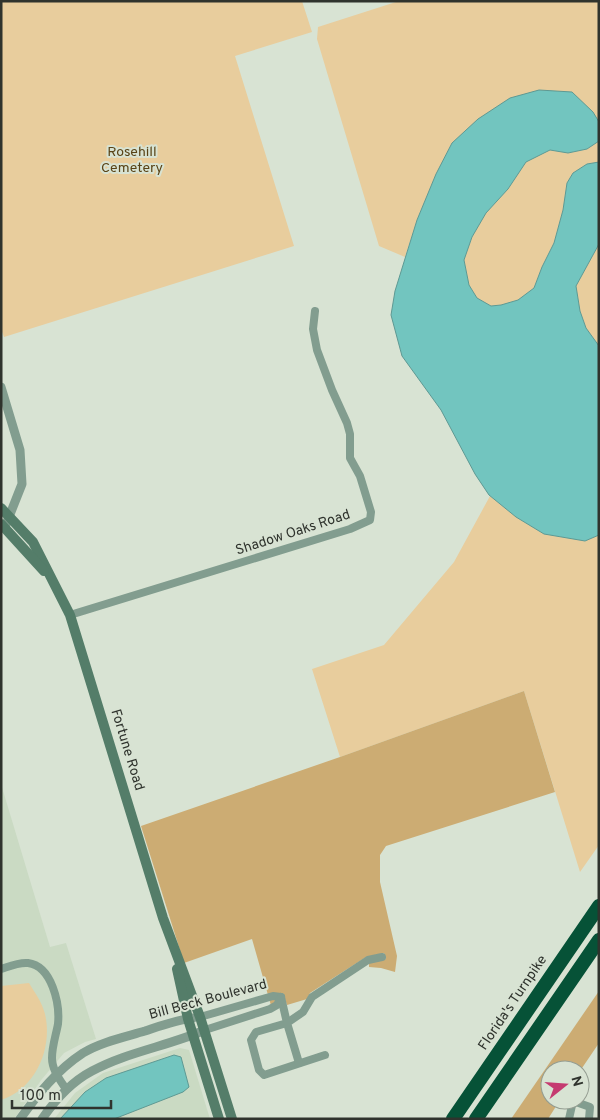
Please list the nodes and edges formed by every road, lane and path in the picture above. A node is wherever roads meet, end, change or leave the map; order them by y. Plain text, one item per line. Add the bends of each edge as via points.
1 (315, 311) dead end
2 (1, 387) edge
3 (1, 508) edge
4 (10, 516) junction
5 (2, 528) edge
6 (53, 581) junction
7 (70, 614) junction
8 (599, 906) edge
9 (167, 930) junction
10 (599, 940) edge
11 (382, 957) dead end
12 (1, 968) edge
13 (281, 997) junction
14 (200, 1017) junction
15 (188, 1019) junction
16 (287, 1022) junction
17 (205, 1030) junction
18 (193, 1035) junction
19 (325, 1055) dead end
20 (299, 1063) junction
21 (56, 1074) junction
22 (66, 1089) junction
23 (231, 1116) edge
24 (218, 1117) edge
25 (20, 1119) edge
26 (42, 1119) edge
27 (453, 1119) edge
28 (476, 1119) edge
29 (569, 1119) edge
30 (589, 1119) edge

1 - 7 street, Shadow Oaks Road via 313,329 317,350 347,422 350,458 360,476 371,512 370,520 350,529
2 - 4 street via 20,450 22,484
3 - 4 main road, Fortune Road
4 - 5 street
4 - 6 main road, Fortune Road via 33,542
5 - 6 main road, Fortune Road
6 - 7 main road, Fortune Road
7 - 9 main road, Fortune Road
8 - 27 highway, Florida's Turnpike
9 - 14 main road, Fortune Road
9 - 15 main road, Fortune Road
10 - 28 highway
11 - 16 street via 368,960 312,997 303,1012
12 - 21 street via 29,963 41,969 51,980 58,1022 52,1059
13 - 14 street, Bill Beck Boulevard via 267,997
13 - 16 street
13 - 17 street, Bill Beck Boulevard via 270,1009
14 - 15 street, Bill Beck Boulevard
14 - 17 main road, Fortune Road
15 - 18 main road, Fortune Road
15 - 21 street, Bill Beck Boulevard via 84,1053
16 - 20 street
16 - 20 street via 256,1032 251,1040 252,1047 259,1070 264,1074
17 - 18 street, Bill Beck Boulevard
17 - 23 main road, Fortune Road
18 - 22 street, Bill Beck Boulevard via 119,1059 91,1071
18 - 24 main road, Fortune Road
19 - 20 street
21 - 22 street
21 - 25 street, Bill Beck Boulevard
22 - 26 street, Bill Beck Boulevard
23 - 24 street
29 - 30 street via 573,1102 590,1107

